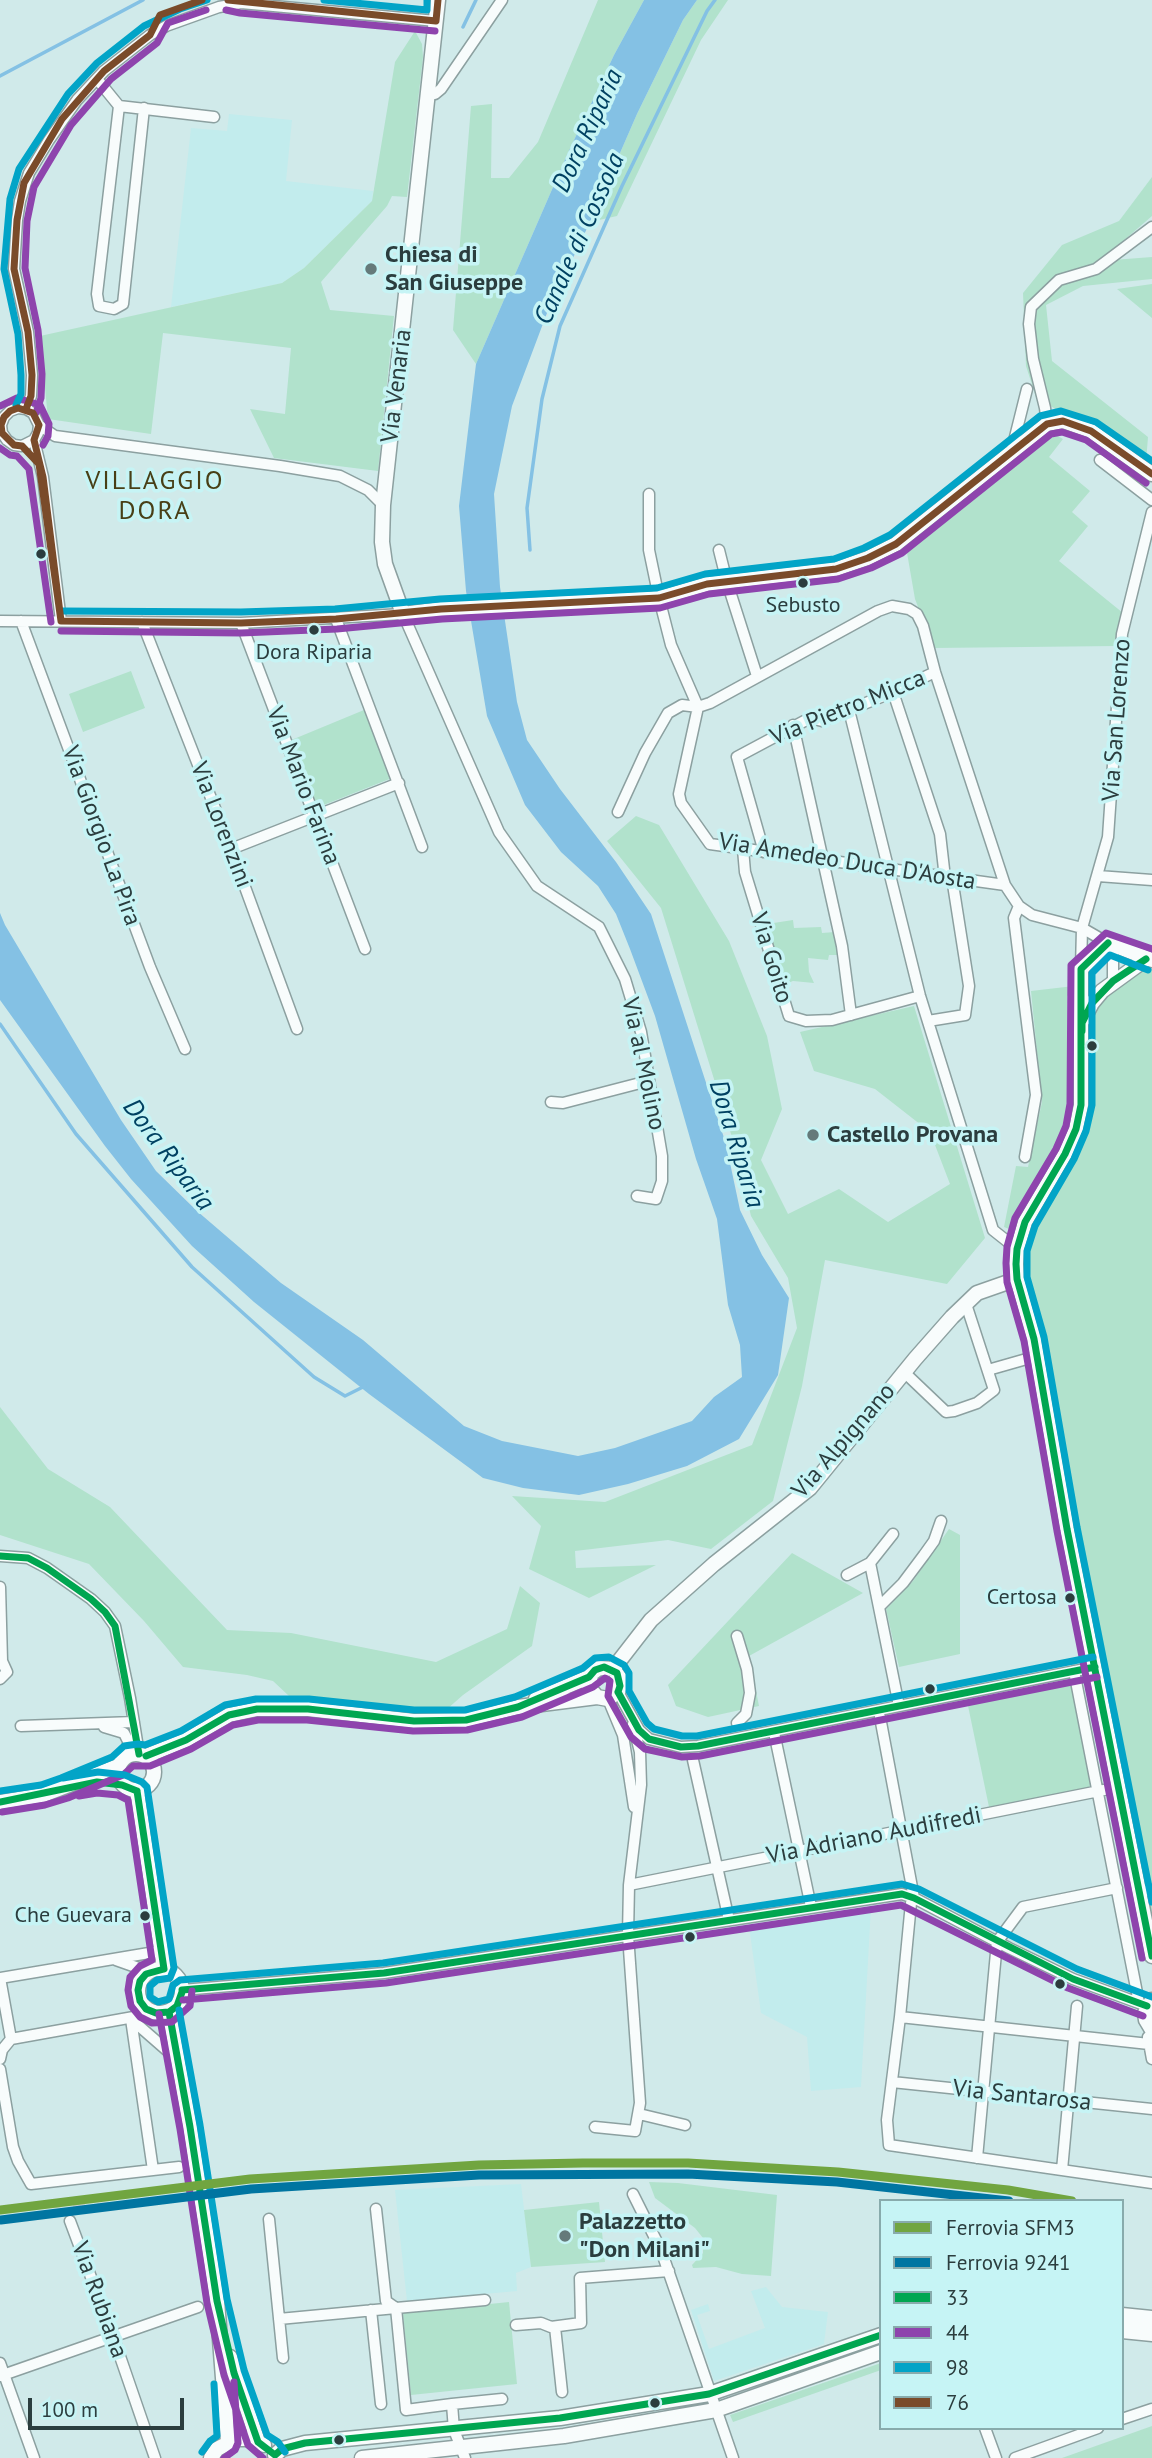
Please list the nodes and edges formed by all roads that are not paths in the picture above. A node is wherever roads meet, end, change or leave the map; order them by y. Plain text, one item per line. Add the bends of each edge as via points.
1 (438, 0) edge
2 (502, 0) edge
3 (436, 21) junction
4 (97, 79) junction
5 (428, 94) junction
6 (119, 106) junction
7 (144, 108) junction
8 (214, 117) dead end
9 (1152, 227) edge
10 (1027, 389) dead end
11 (26, 409) junction
12 (1046, 424) junction
13 (1, 425) edge
14 (39, 425) junction
15 (34, 440) junction
16 (22, 446) junction
17 (1011, 453) junction
18 (1100, 460) dead end
19 (39, 464) junction
20 (1152, 474) edge
21 (649, 494) dead end
22 (1152, 500) edge
23 (383, 505) junction
24 (1152, 512) edge
25 (719, 550) dead end
26 (727, 582) junction
27 (659, 598) junction
28 (402, 614) junction
29 (336, 619) junction
30 (0, 621) edge
31 (21, 621) junction
32 (61, 621) junction
33 (142, 622) junction
34 (241, 623) junction
35 (935, 672) junction
36 (757, 676) junction
37 (893, 692) junction
38 (698, 707) junction
39 (849, 710) junction
40 (793, 726) junction
41 (466, 757) joint
42 (399, 783) junction
43 (618, 812) dead end
44 (315, 817) junction
45 (422, 846) dead end
46 (231, 849) junction
47 (743, 849) junction
48 (764, 852) junction
49 (822, 860) junction
50 (889, 870) junction
51 (1098, 876) junction
52 (948, 878) junction
53 (1152, 880) edge
54 (1005, 885) junction
55 (1019, 905) junction
56 (1082, 928) junction
57 (1110, 944) junction
58 (365, 949) dead end
59 (1149, 959) edge
60 (1081, 969) junction
61 (1113, 981) junction
62 (920, 996) junction
63 (850, 1014) junction
64 (928, 1021) junction
65 (1082, 1023) junction
66 (298, 1029) dead end
67 (185, 1049) dead end
68 (649, 1082) junction
69 (551, 1102) dead end
70 (1025, 1157) dead end
71 (637, 1196) dead end
72 (1017, 1249) junction
73 (1017, 1279) junction
74 (966, 1304) junction
75 (1037, 1356) junction
76 (988, 1370) junction
77 (904, 1372) junction
78 (941, 1521) dead end
79 (892, 1534) dead end
80 (0, 1556) edge
81 (870, 1563) junction
82 (847, 1575) dead end
83 (0, 1587) edge
84 (879, 1607) junction
85 (737, 1636) dead end
86 (1095, 1668) junction
87 (613, 1669) junction
88 (1074, 1671) junction
89 (589, 1677) junction
90 (0, 1679) edge
91 (608, 1696) junction
92 (899, 1706) junction
93 (518, 1707) junction
94 (631, 1714) junction
95 (880, 1717) dead end
96 (134, 1722) junction
97 (737, 1723) dead end
98 (91, 1724) junction
99 (21, 1726) dead end
100 (775, 1737) dead end
101 (693, 1759) dead end
102 (137, 1760) junction
103 (122, 1785) junction
104 (1119, 1787) junction
105 (65, 1788) junction
106 (138, 1791) junction
107 (1097, 1791) junction
108 (0, 1802) edge
109 (636, 1823) junction
110 (901, 1830) junction
111 (800, 1851) junction
112 (718, 1867) junction
113 (629, 1885) junction
114 (1117, 1888) junction
115 (1146, 1891) edge
116 (914, 1898) junction
117 (811, 1907) junction
118 (729, 1920) junction
119 (628, 1935) junction
120 (997, 1942) junction
121 (161, 1951) junction
122 (1152, 1956) edge
123 (114, 1959) junction
124 (157, 1970) junction
125 (0, 1978) edge
126 (183, 1990) junction
127 (1077, 2006) dead end
128 (162, 2012) junction
129 (900, 2017) junction
130 (1148, 2017) edge
131 (131, 2019) junction
132 (990, 2026) junction
133 (1074, 2035) junction
134 (11, 2039) junction
135 (0, 2059) edge
136 (1152, 2059) edge
137 (178, 2060) junction
138 (0, 2069) edge
139 (892, 2082) junction
140 (983, 2091) junction
141 (1068, 2101) junction
142 (1152, 2109) edge
143 (639, 2114) junction
144 (685, 2125) dead end
145 (595, 2127) dead end
146 (977, 2158) junction
147 (179, 2167) dead end
148 (153, 2170) junction
149 (1062, 2170) junction
150 (1152, 2183) edge
151 (632, 2194) dead end
152 (376, 2209) dead end
153 (269, 2219) dead end
154 (69, 2221) dead end
155 (669, 2271) junction
156 (217, 2301) junction
157 (485, 2301) dead end
158 (198, 2307) dead end
159 (396, 2308) junction
160 (371, 2310) junction
161 (1124, 2315) edge
162 (1124, 2315) edge
163 (1152, 2316) edge
164 (279, 2319) junction
165 (516, 2325) dead end
166 (555, 2326) junction
167 (1152, 2326) edge
168 (1124, 2333) edge
169 (879, 2335) edge
170 (113, 2336) junction
171 (1152, 2336) edge
172 (879, 2353) edge
173 (283, 2358) dead end
174 (1, 2371) edge
175 (562, 2392) dead end
176 (709, 2394) junction
177 (502, 2399) dead end
178 (380, 2404) dead end
179 (452, 2404) junction
180 (1152, 2409) edge
181 (716, 2410) junction
182 (1124, 2418) edge
183 (454, 2430) junction
184 (986, 2430) edge
185 (1092, 2430) edge
186 (228, 2442) junction
187 (258, 2442) junction
188 (464, 2453) edge
189 (276, 2456) edge
190 (34, 2458) edge
191 (155, 2458) edge
192 (211, 2458) edge
193 (362, 2458) edge
194 (733, 2458) edge
195 (996, 2458) edge
196 (1015, 2458) edge

1 - 3 street, Via Venaria
2 - 5 street via 441,89
3 - 4 street via 230,5 193,15 150,35
3 - 5 street, Via Venaria
4 - 6 street
4 - 11 street via 48,139 20,201 14,269 32,375 32,396
5 - 23 street, Via Venaria
6 - 7 street
6 - 7 street via 97,294 99,306 114,309 123,304
7 - 8 street
9 - 12 street via 1096,269 1059,280 1031,307 1032,359
10 - 17 street
11 - 13 street via 10,411
11 - 14 street
12 - 17 street
12 - 20 street via 1063,421 1091,430
13 - 16 street via 7,440
14 - 15 street
14 - 23 street via 55,436 340,476 368,490
15 - 16 street
15 - 19 street
16 - 19 street
17 - 26 street via 896,544 868,558 836,569
18 - 22 street
19 - 32 street
21 - 27 street via 649,550
23 - 28 street, Via Venaria via 385,564
24 - 51 street, Via San Lorenzo via 1122,634 1111,814
25 - 26 street
26 - 27 street
26 - 36 street
27 - 28 street
27 - 38 street via 671,645
28 - 29 street
28 - 41 street, Via Venaria
29 - 34 street
29 - 42 street
30 - 31 street
31 - 32 street
31 - 67 street, Via Giorgio La Pira
32 - 33 street
33 - 34 street
33 - 46 street, Via Lorenzini
34 - 44 street, Via Mario Farina
35 - 36 street via 917,614 892,607
35 - 37 street, Via Pietro Micca
35 - 54 street
36 - 38 street
37 - 39 street, Via Pietro Micca
37 - 52 street via 940,834
38 - 43 street via 682,705 668,713
38 - 47 street, Via Amedeo Duca D'Aosta via 679,794 681,803 710,845
39 - 40 street, Via Pietro Micca
39 - 50 street
40 - 48 street, Via Pietro Micca via 737,757
40 - 49 street
41 - 68 street, Via al Molino via 499,832 537,886 598,927 625,979 641,1032
42 - 44 street
42 - 45 street
44 - 46 street
44 - 58 street, Via Mario Farina
46 - 66 street, Via Lorenzini
47 - 48 street, Via Amedeo Duca D'Aosta
47 - 63 street, Via Goito via 745,872 789,1016 806,1021
48 - 49 street, Via Amedeo Duca D'Aosta
49 - 50 street, Via Amedeo Duca D'Aosta
49 - 63 street via 842,946
50 - 52 street, Via Amedeo Duca D'Aosta
50 - 62 street
51 - 53 street
51 - 56 street, Via San Lorenzo
52 - 54 street, Via Amedeo Duca D'Aosta
52 - 64 street via 969,986 965,1015
54 - 55 street
55 - 56 street via 1032,915
55 - 70 street via 1014,918 1036,1095
56 - 57 street
56 - 60 street, Via San Lorenzo
57 - 59 street
57 - 60 street
57 - 61 street
59 - 61 street
60 - 65 street
61 - 65 street via 1091,1003
62 - 63 street, Via Goito
62 - 64 street
64 - 72 street via 993,1230
65 - 72 street via 1081,1105 1076,1129 1025,1222
68 - 69 street
68 - 71 street, Via al Molino via 662,1181 656,1199
72 - 73 street
73 - 74 street, Via Alpignano via 977,1293
73 - 75 street
74 - 76 street
74 - 77 street, Via Alpignano
75 - 76 street
75 - 86 street
76 - 77 street via 994,1390 977,1403 946,1412
77 - 87 street, Via Alpignano via 810,1488 651,1620
78 - 84 street via 924,1555
79 - 81 street
80 - 96 street via 28,1558 47,1568 105,1612 115,1626
81 - 82 street
81 - 84 street
83 - 90 street via 2,1661 7,1672
84 - 92 street
85 - 97 street via 750,1693 746,1714
86 - 88 street
86 - 104 street
87 - 89 street via 599,1668
87 - 91 street via 620,1678
88 - 92 street
88 - 107 street
89 - 91 street via 589,1688
89 - 93 street
91 - 93 street
91 - 94 street
91 - 109 street via 624,1735
92 - 94 street via 681,1747 649,1739
93 - 102 street via 466,1720 439,1721 257,1709 216,1721 186,1740
94 - 109 street via 641,1763
95 - 110 street
96 - 98 street
96 - 102 street
98 - 99 street
98 - 102 street via 124,1733
100 - 111 street
101 - 112 street
102 - 103 street via 118,1777
102 - 105 street
102 - 106 street via 151,1783
103 - 105 street via 97,1782
103 - 106 street
104 - 107 street, Via Adriano Audifredi
104 - 115 street
105 - 108 street
106 - 121 street
107 - 110 street, Via Adriano Audifredi
107 - 114 street
109 - 113 street
110 - 111 street, Via Adriano Audifredi
110 - 116 street
111 - 112 street, Via Adriano Audifredi
111 - 117 street
112 - 113 street, Via Adriano Audifredi
112 - 118 street
113 - 119 street
114 - 120 street via 1023,1907
114 - 130 street
115 - 122 street
116 - 117 street via 902,1894
116 - 120 street
116 - 129 street
117 - 118 street
118 - 119 street
119 - 126 street via 384,1973
119 - 143 street
120 - 130 street
120 - 132 street
121 - 123 street
121 - 124 street
123 - 124 street
123 - 125 street
124 - 126 street via 175,1975
124 - 128 street via 140,1981 138,1990 146,2009
125 - 134 street
126 - 128 street via 181,2000
127 - 133 street
128 - 131 street
128 - 137 street
129 - 132 street
129 - 139 street
130 - 133 street
130 - 136 street
131 - 134 street
131 - 137 street
131 - 148 street
132 - 133 street
132 - 140 street
133 - 141 street
134 - 135 street
137 - 156 street
138 - 148 street via 10,2136 31,2184
139 - 140 street, Via Santarosa
139 - 146 street via 889,2145
140 - 141 street, Via Santarosa
140 - 146 street
141 - 142 street, Via Santarosa
141 - 149 street
143 - 144 street
143 - 145 street via 635,2131
146 - 149 street
147 - 148 street
149 - 150 street
151 - 155 street
152 - 159 street via 386,2301
153 - 164 street
154 - 170 street, Via Rubiana
155 - 166 street via 580,2278 581,2323
155 - 176 street
156 - 186 street
156 - 187 street via 233,2373
157 - 159 street
158 - 170 street
159 - 160 street
159 - 179 street via 406,2410
160 - 164 street
160 - 178 street
161 - 163 street
162 - 167 street
164 - 173 street
165 - 166 street via 541,2322
166 - 175 street
168 - 171 street
169 - 176 street
170 - 174 street
170 - 191 street, Via Rubiana
172 - 181 street
174 - 190 street
176 - 181 street
176 - 183 street
177 - 179 street
179 - 183 street
180 - 182 street
181 - 188 street
181 - 194 street
183 - 188 street
183 - 189 street via 305,2443 282,2449
184 - 195 street
185 - 196 street
186 - 187 street
186 - 192 street
187 - 189 street
188 - 193 street

